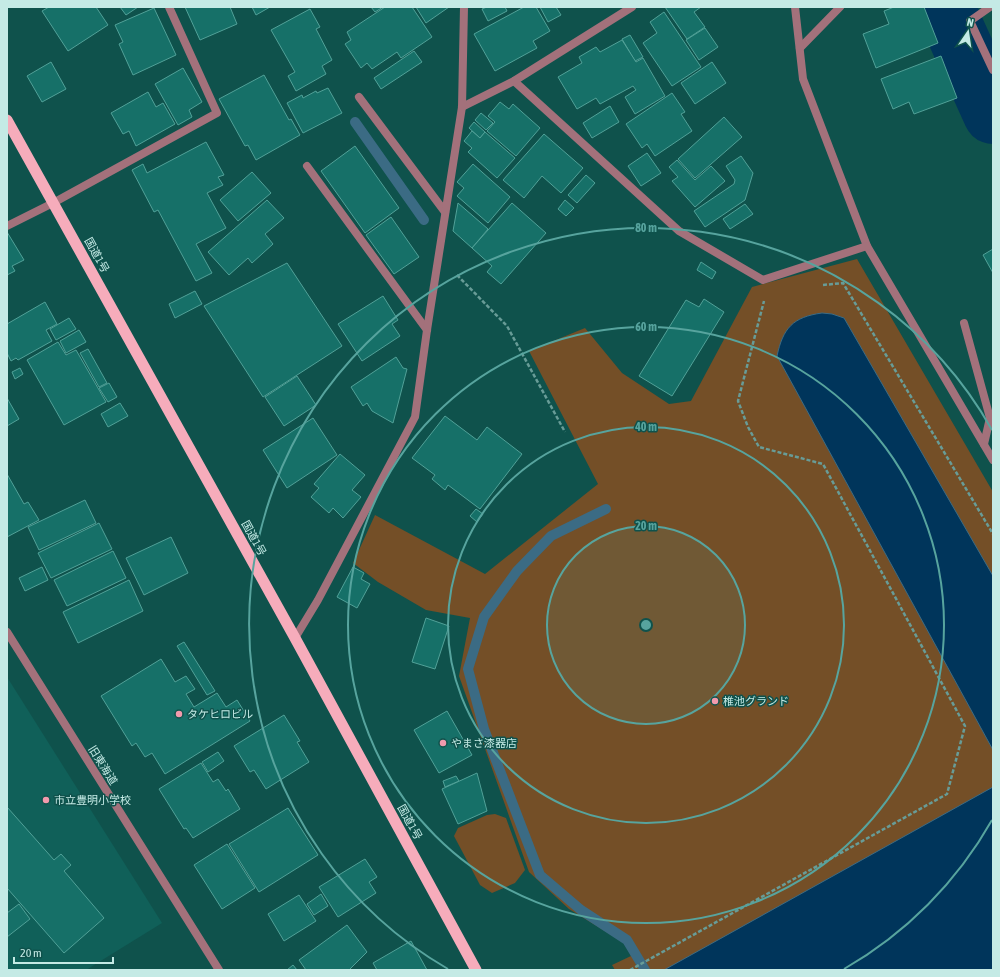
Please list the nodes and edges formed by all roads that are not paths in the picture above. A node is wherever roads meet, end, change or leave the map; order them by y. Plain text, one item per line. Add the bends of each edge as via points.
1 (169, 7) edge
2 (464, 7) edge
3 (632, 7) edge
4 (796, 7) edge
5 (840, 7) edge
6 (990, 7) edge
7 (800, 48) junction
8 (993, 70) edge
9 (514, 81) junction
10 (359, 97) dead end
11 (462, 106) junction
12 (7, 120) edge
13 (307, 166) dead end
14 (53, 202) junction
15 (445, 212) junction
16 (7, 226) edge
17 (867, 246) junction
18 (964, 323) dead end
19 (427, 330) junction
20 (984, 444) junction
21 (993, 460) edge
22 (7, 632) edge
23 (295, 638) junction
24 (219, 970) edge
25 (476, 970) edge

1 - 14 street via 217,113
2 - 11 street
3 - 9 street
4 - 7 street
5 - 7 street
6 - 8 street via 970,21
7 - 17 street via 803,79
9 - 11 street
9 - 17 street via 679,231 763,280
10 - 15 street
11 - 15 street
12 - 14 highway, 国道1号
13 - 19 street
14 - 16 street
14 - 23 highway, 国道1号
15 - 19 street
17 - 20 street
18 - 20 street via 990,418
19 - 23 street via 415,417 318,600
20 - 21 street
22 - 24 street, 旧東海道
23 - 25 highway, 国道1号

